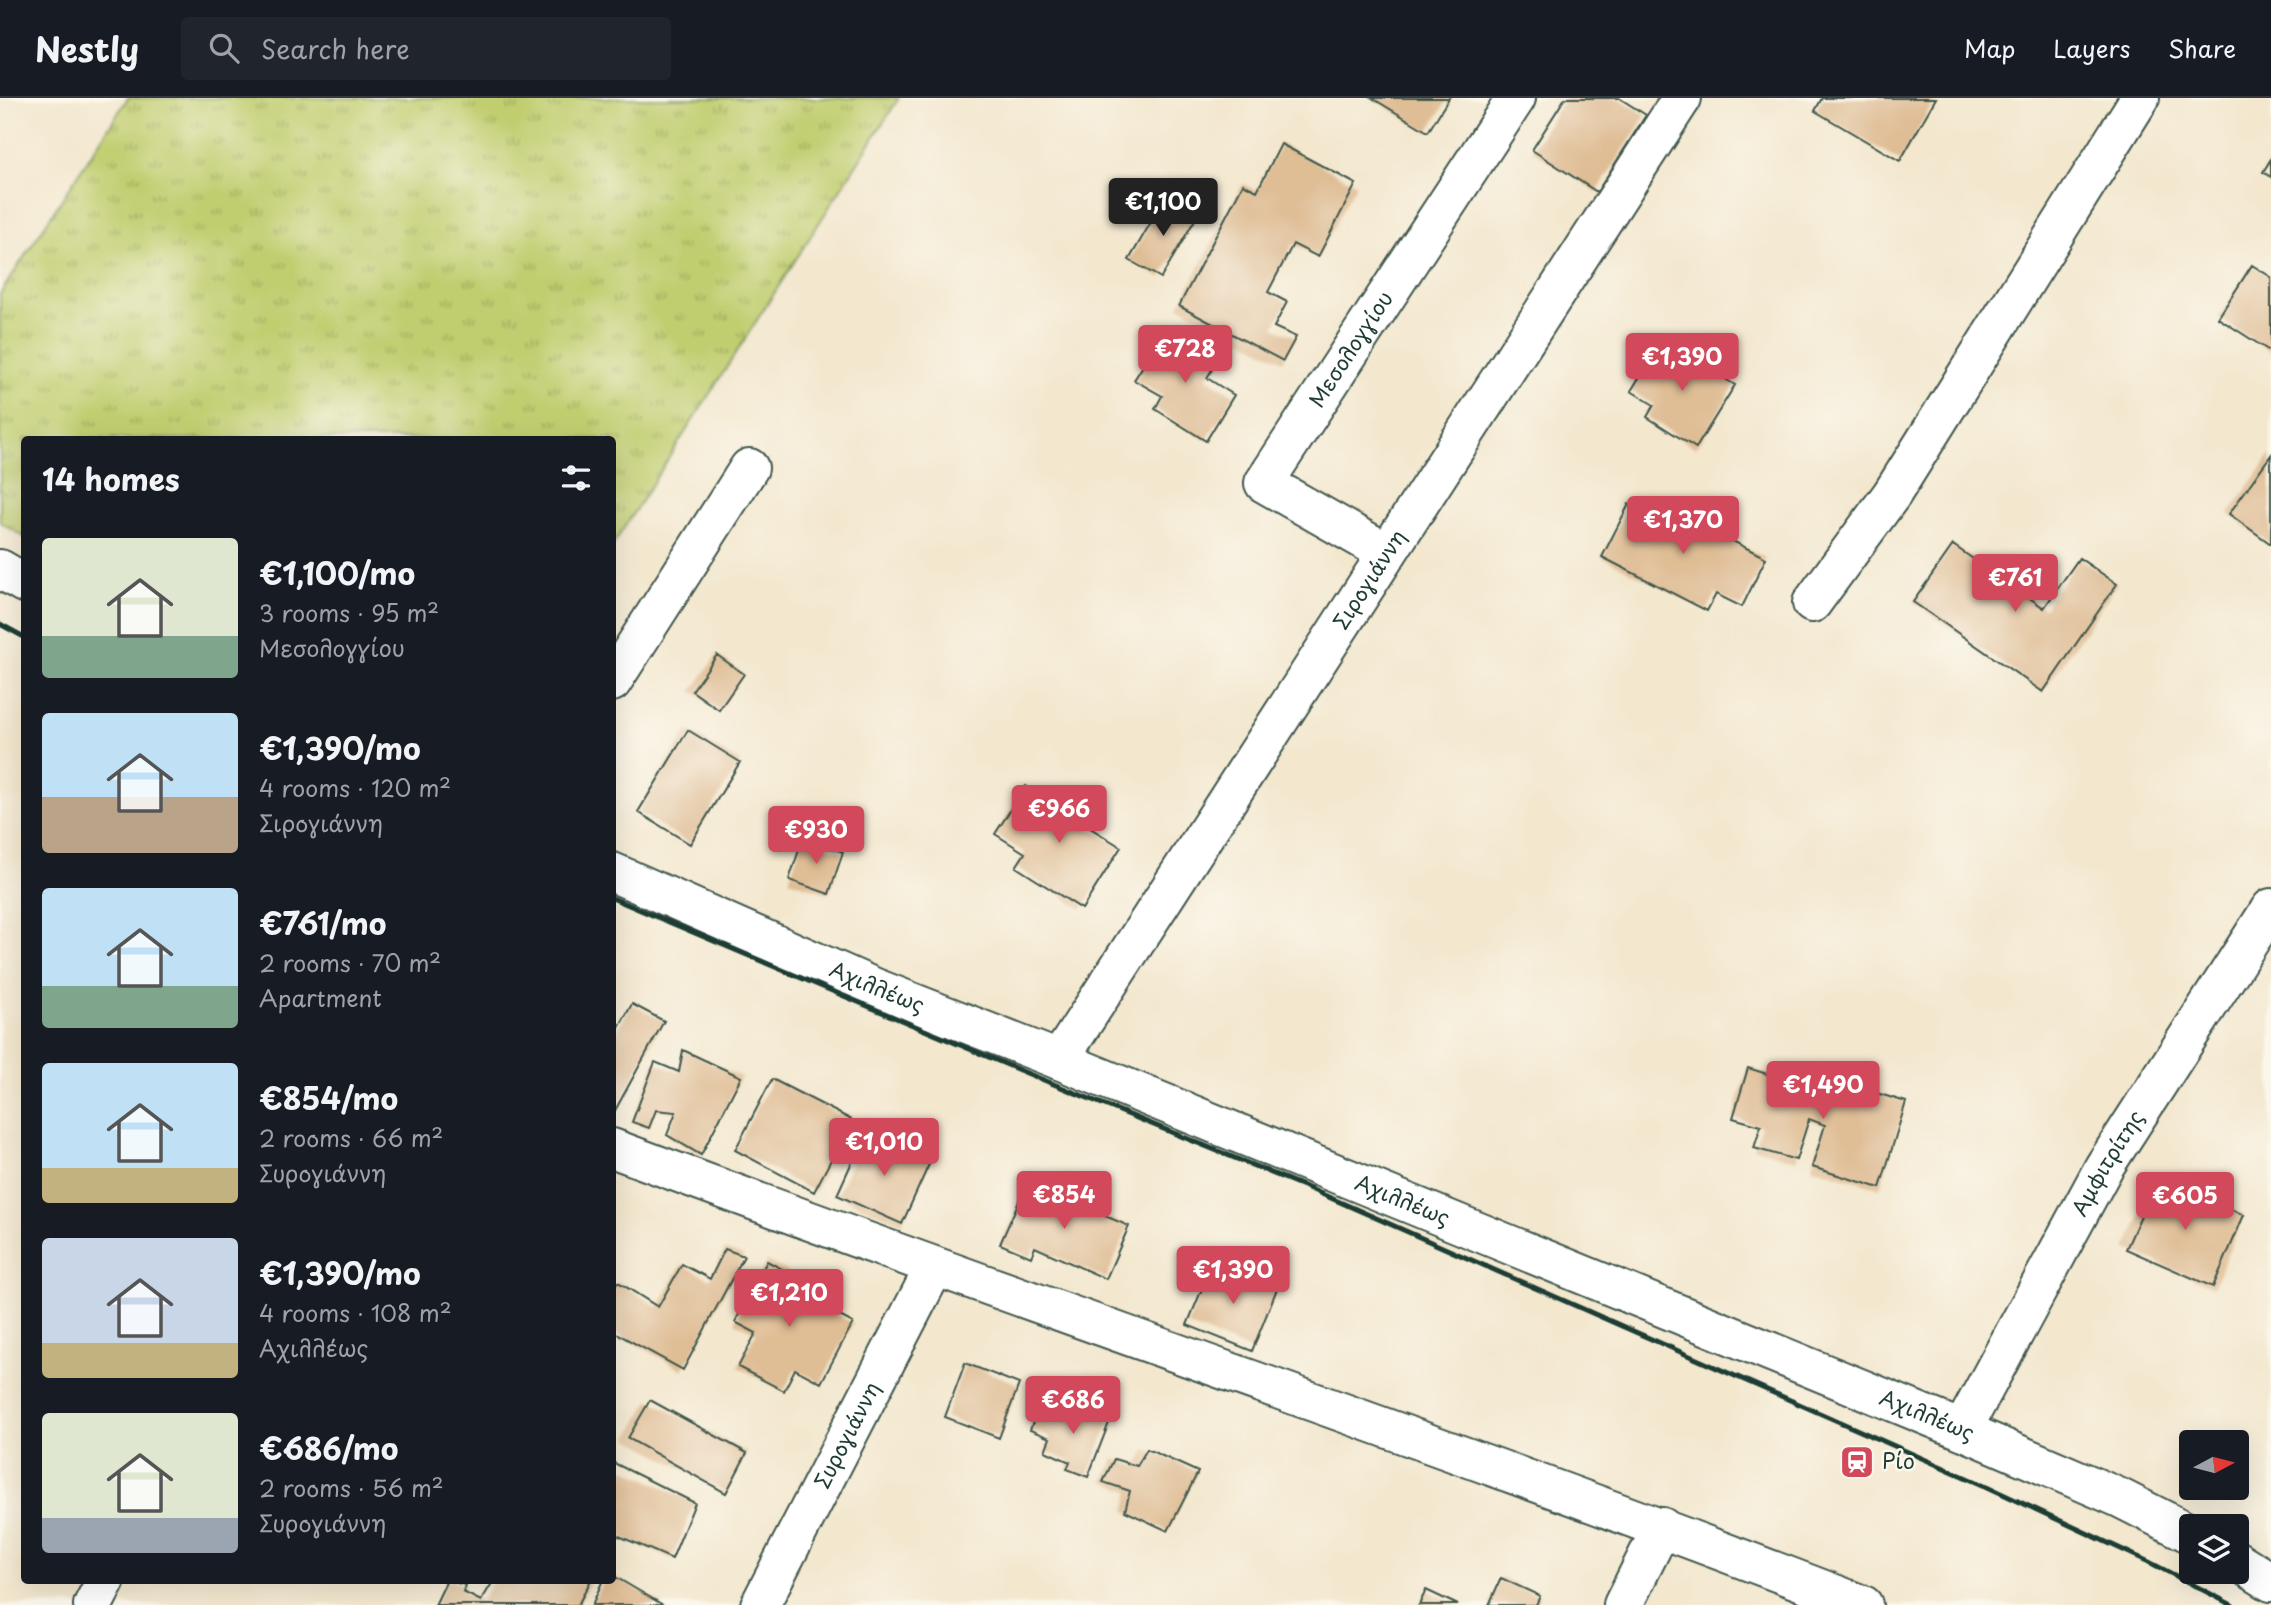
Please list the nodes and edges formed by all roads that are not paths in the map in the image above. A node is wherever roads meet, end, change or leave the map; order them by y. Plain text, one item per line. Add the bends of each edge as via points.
1 (1516, 98) edge
2 (1682, 98) edge
3 (2140, 98) edge
4 (749, 468) dead end
5 (1387, 553) junction
6 (0, 569) edge
7 (21, 581) edge
8 (1812, 603) dead end
9 (616, 676) edge
10 (616, 874) edge
11 (2271, 908) edge
12 (1059, 1060) junction
13 (616, 1149) edge
14 (934, 1268) junction
15 (1962, 1430) junction
16 (1662, 1527) junction
17 (2179, 1528) edge
18 (2249, 1568) edge
19 (2271, 1582) edge
20 (104, 1584) edge
21 (93, 1605) edge
22 (760, 1605) edge
23 (1623, 1605) edge
24 (1863, 1605) edge

1 - 5 street, Μεσολογγίου via 1264,483
2 - 5 street, Σιρογιάννη
3 - 8 street via 1892,494
4 - 9 street
5 - 12 street, Σιρογιάννη
6 - 7 street
10 - 12 street, Αχιλλέως via 873,987
11 - 15 street, Αμφιτρίτης via 2104,1167
12 - 15 street, Αχιλλέως
13 - 14 street
14 - 16 street
14 - 22 street, Συρογιάννη
15 - 17 street, Αχιλλέως
16 - 23 street
16 - 24 street
18 - 19 street
20 - 21 street

